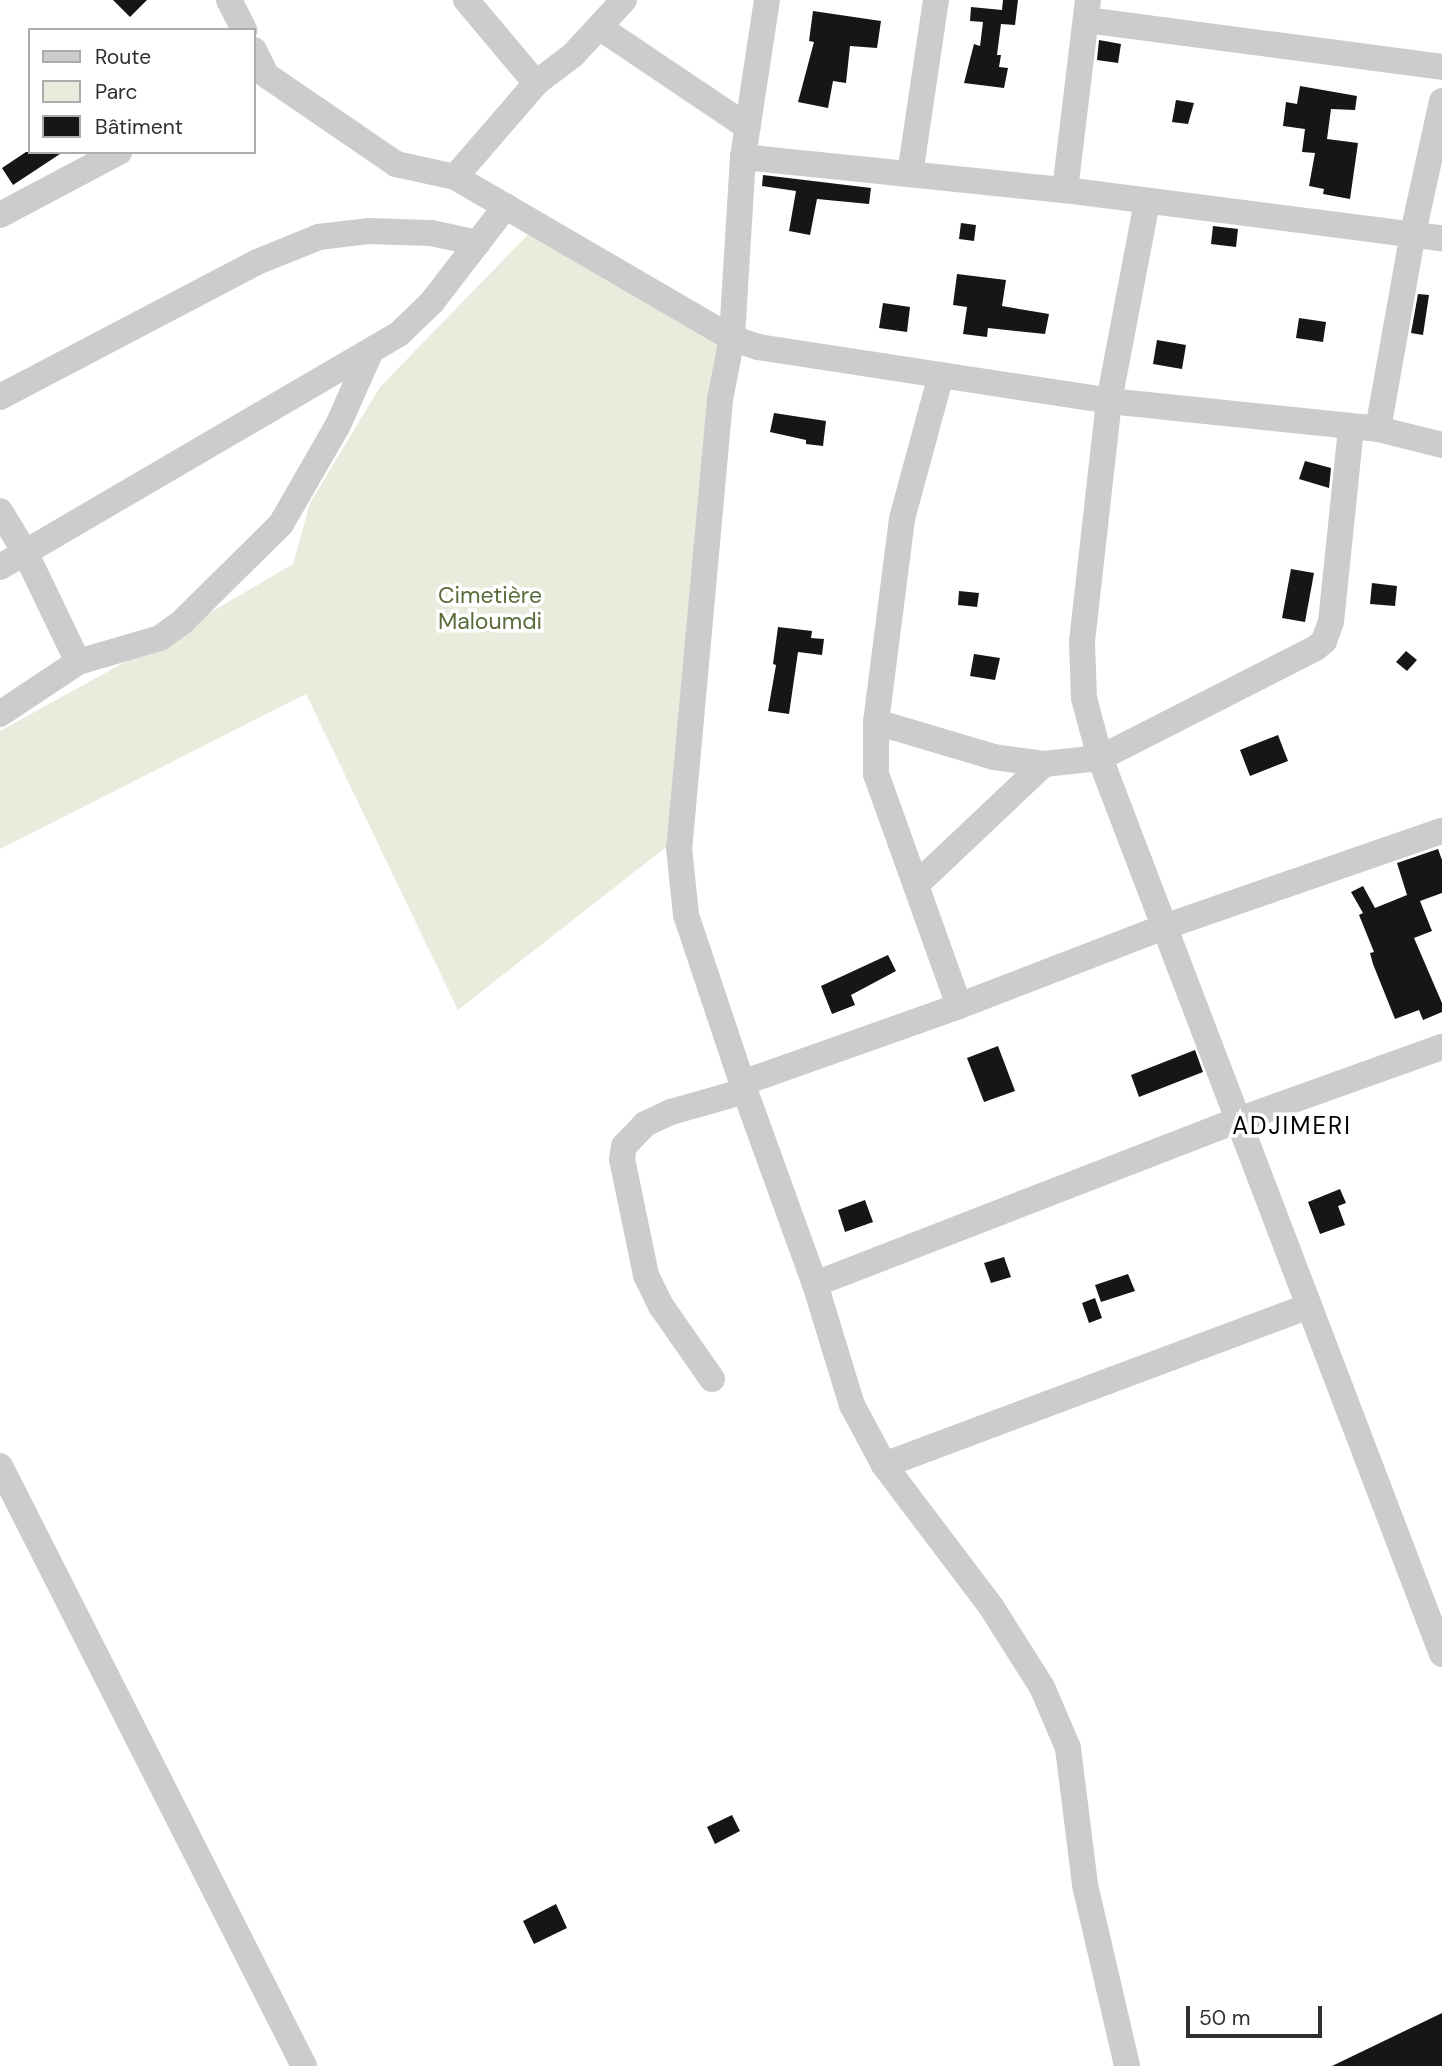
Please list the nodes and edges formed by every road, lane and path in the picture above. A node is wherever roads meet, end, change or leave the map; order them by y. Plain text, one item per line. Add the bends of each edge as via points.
1 (229, 0) edge
2 (466, 0) edge
3 (624, 0) edge
4 (767, 0) edge
5 (936, 0) edge
6 (1087, 10) edge
7 (599, 27) junction
8 (243, 28) edge
9 (256, 59) edge
10 (1442, 67) edge
11 (260, 78) edge
12 (536, 83) junction
13 (1442, 101) edge
14 (748, 127) junction
15 (115, 154) edge
16 (743, 158) junction
17 (909, 174) junction
18 (455, 177) junction
19 (1065, 190) junction
20 (1147, 202) junction
21 (506, 206) junction
22 (0, 215) edge
23 (1413, 233) junction
24 (1442, 238) edge
25 (478, 243) junction
26 (732, 338) junction
27 (371, 351) junction
28 (942, 375) junction
29 (0, 397) edge
30 (1109, 401) junction
31 (1351, 428) junction
32 (1378, 429) junction
33 (1442, 445) edge
34 (0, 510) edge
35 (26, 554) junction
36 (0, 567) edge
37 (78, 662) junction
38 (0, 714) edge
39 (876, 722) junction
40 (1100, 758) junction
41 (1044, 764) junction
42 (1442, 831) edge
43 (916, 885) junction
44 (1164, 927) junction
45 (959, 1006) junction
46 (1442, 1047) edge
47 (744, 1087) junction
48 (1238, 1120) junction
49 (815, 1284) junction
50 (1309, 1306) junction
51 (712, 1380) dead end
52 (884, 1465) junction
53 (0, 1466) edge
54 (1442, 1654) edge
55 (304, 2066) edge
56 (1127, 2066) edge

1 - 8 street
2 - 12 street
3 - 7 street
4 - 14 street
5 - 17 street
6 - 10 street
6 - 19 street
7 - 12 street via 573,55
7 - 14 street
9 - 11 street
11 - 18 street via 396,164
12 - 18 street
13 - 23 street
14 - 16 street
15 - 22 street
16 - 17 street
16 - 26 street
17 - 19 street
18 - 21 street
19 - 20 street
20 - 23 street
20 - 30 street
21 - 25 street
21 - 26 street
23 - 24 street
23 - 32 street
25 - 27 street via 432,302 399,334
25 - 29 street via 431,233 319,237 257,262
26 - 28 street
26 - 47 street via 720,400 679,848 686,915
27 - 35 street
27 - 37 street via 338,425 281,524 160,638
28 - 30 street
28 - 39 street via 902,519
30 - 31 street
30 - 40 street via 1082,642 1084,698
31 - 32 street
31 - 40 street via 1331,622 1324,641
32 - 33 street
34 - 35 street
35 - 36 street
35 - 37 street
37 - 38 street
39 - 41 street via 994,757
39 - 43 street via 876,774
40 - 41 street
40 - 44 street
41 - 43 street
42 - 44 street
43 - 45 street
44 - 45 street
44 - 48 street
45 - 47 street
46 - 48 street
47 - 49 street
47 - 51 street via 645,1124 628,1140 622,1158 646,1275 661,1306
48 - 49 street
48 - 50 street
49 - 52 street via 852,1405
50 - 52 street
50 - 54 street
52 - 56 street via 992,1608 1042,1687 1068,1748 1085,1885
53 - 55 street

